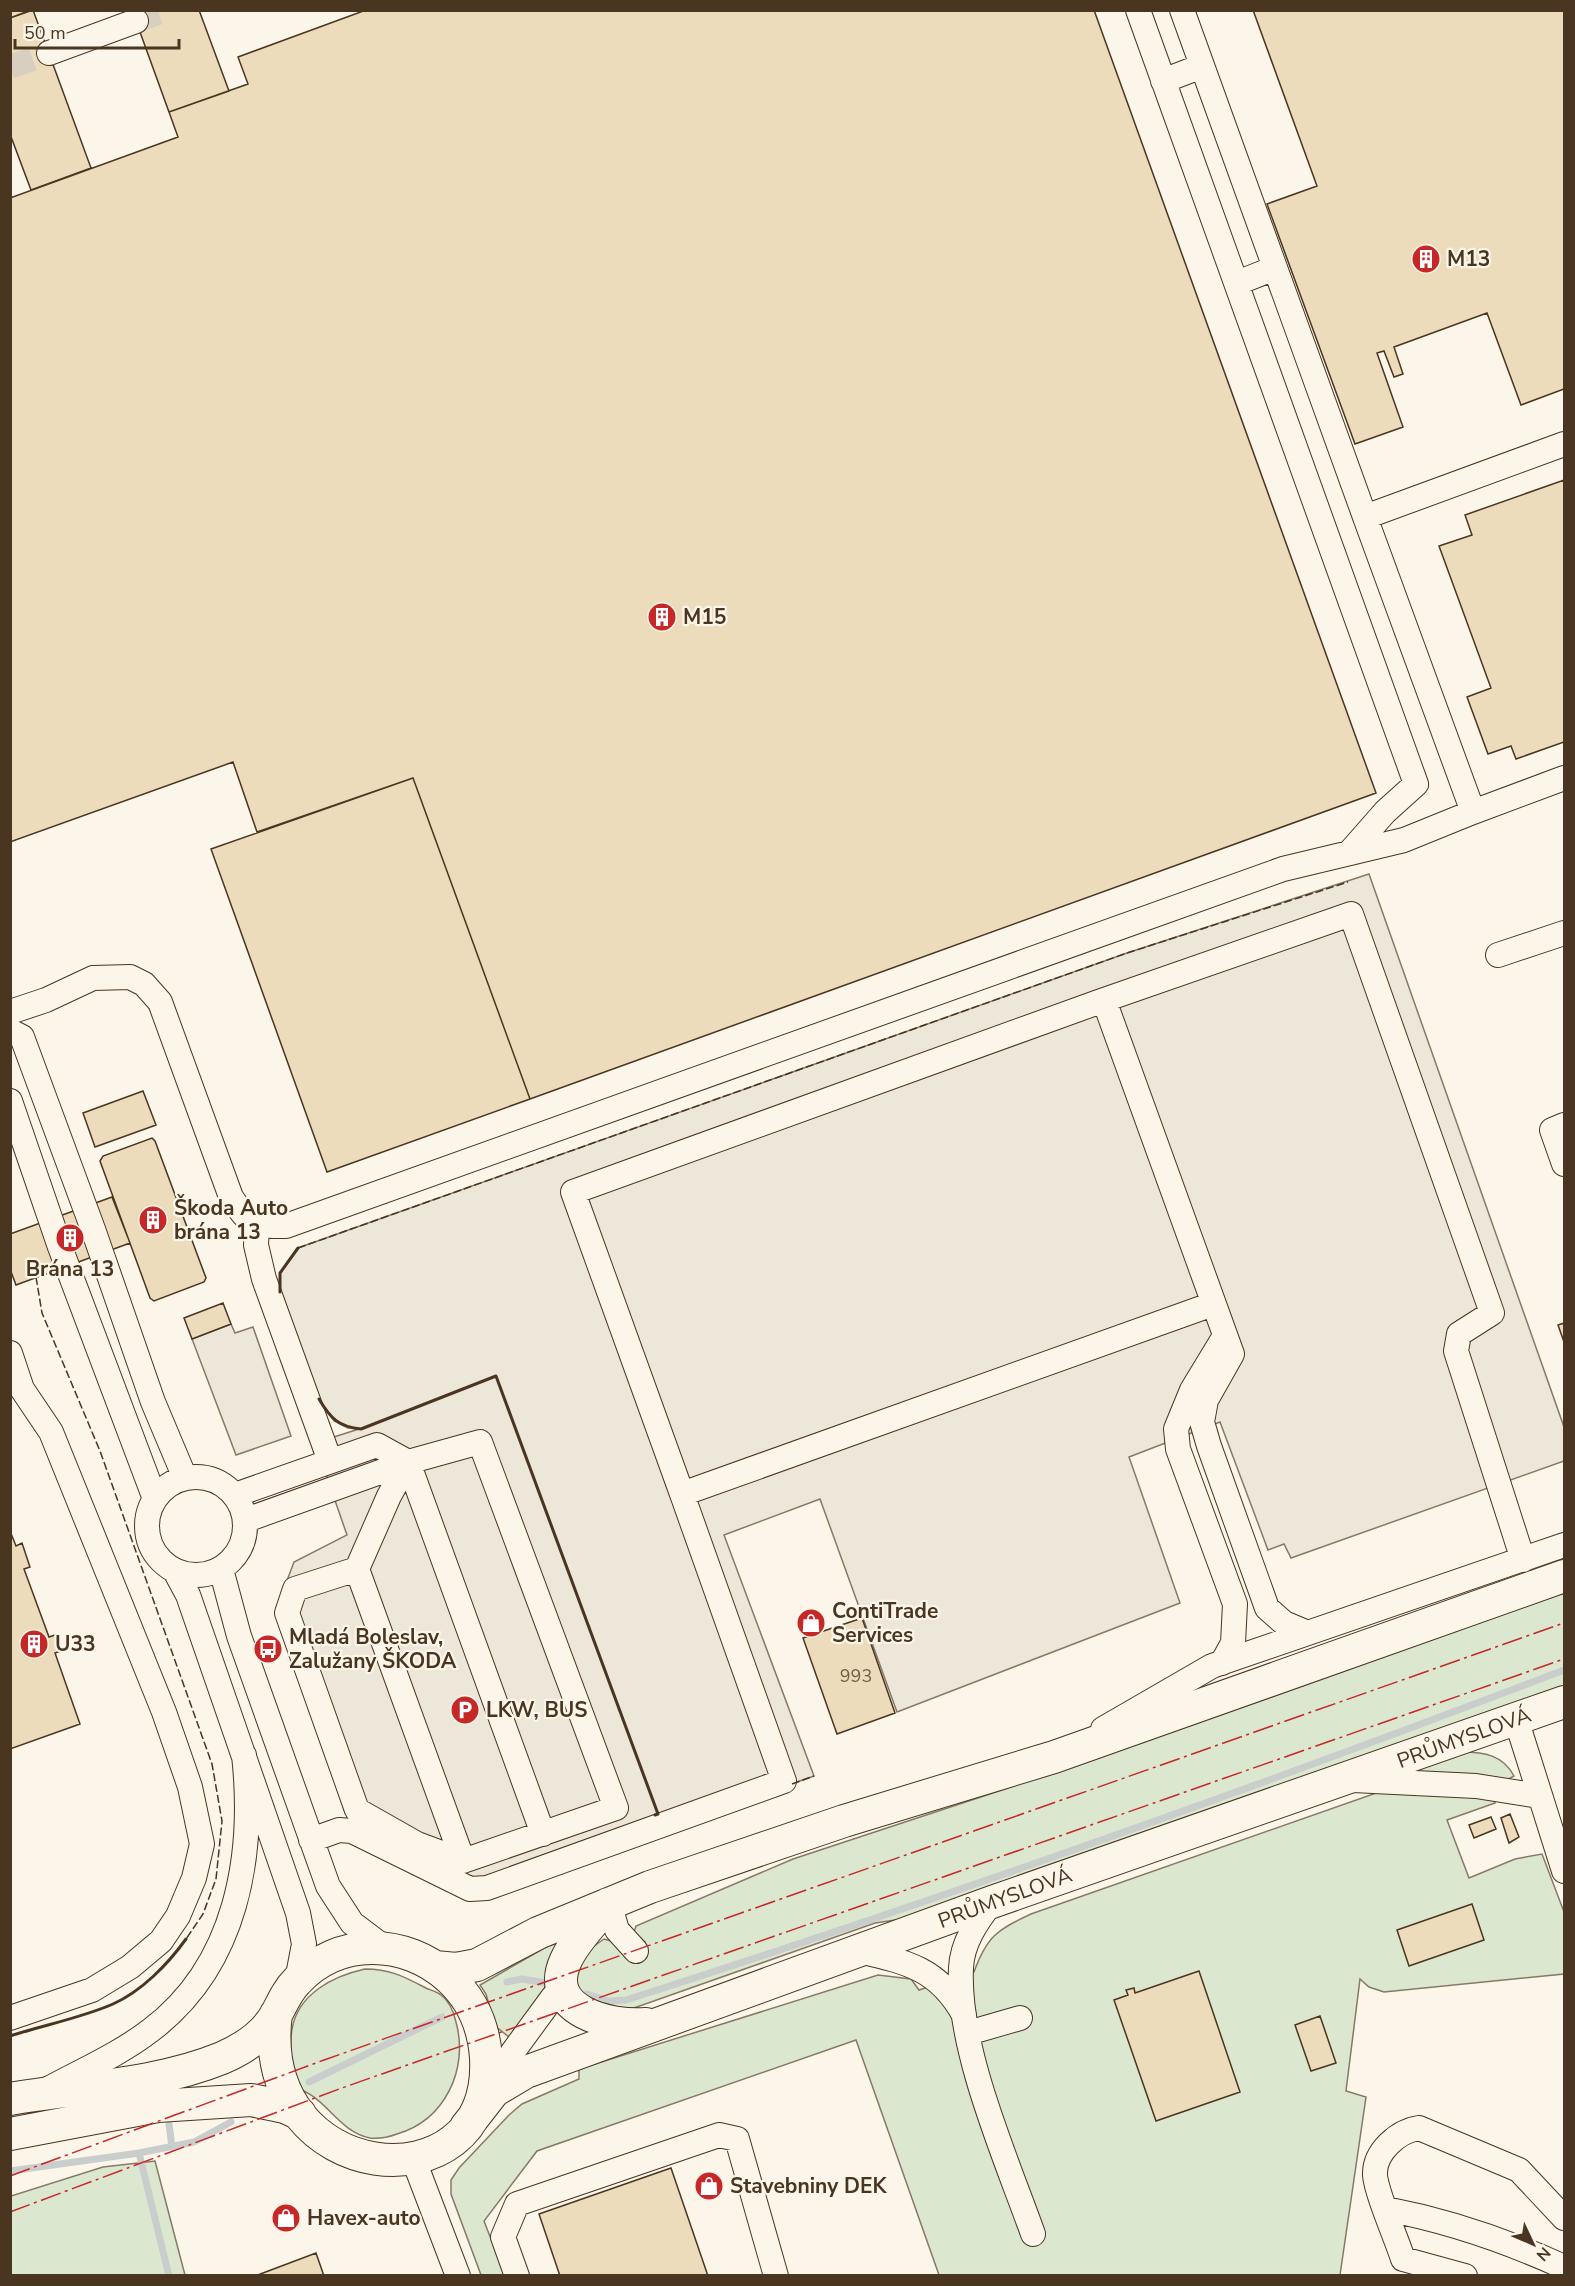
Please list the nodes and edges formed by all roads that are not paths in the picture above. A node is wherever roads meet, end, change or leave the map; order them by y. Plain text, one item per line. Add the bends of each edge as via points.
1 (1138, 10) edge
2 (1182, 10) edge
3 (136, 21) tunnel mouth
4 (48, 53) tunnel mouth
5 (1202, 66) junction
6 (1163, 81) junction
7 (1275, 268) junction
8 (1237, 283) junction
9 (1564, 444) edge
10 (1365, 518) junction
11 (1564, 778) edge
12 (1473, 812) junction
13 (1349, 853) junction
14 (1564, 933) edge
15 (1498, 955) dead end
16 (1104, 1000) junction
17 (10, 1012) edge
18 (10, 1031) edge
19 (10, 1101) edge
20 (1564, 1125) edge
21 (1564, 1164) edge
22 (257, 1226) junction
23 (1213, 1304) junction
24 (1225, 1337) junction
25 (10, 1353) edge
26 (330, 1461) junction
27 (408, 1462) junction
28 (185, 1478) junction
29 (682, 1494) junction
30 (235, 1495) junction
31 (155, 1499) junction
32 (246, 1520) junction
33 (1564, 1545) edge
34 (1523, 1560) junction
35 (221, 1569) junction
36 (357, 1569) junction
37 (175, 1571) junction
38 (1564, 1576) edge
39 (1308, 1633) junction
40 (1222, 1663) junction
41 (1564, 1702) edge
42 (1516, 1719) junction
43 (244, 1755) junction
44 (1054, 1757) junction
45 (1347, 1779) junction
46 (1549, 1802) edge
47 (543, 1834) junction
48 (312, 1840) junction
49 (462, 1861) junction
50 (1564, 1871) edge
51 (992, 1902) junction
52 (609, 1903) junction
53 (385, 1947) junction
54 (636, 1951) dead end
55 (859, 1951) junction
56 (435, 1967) junction
57 (297, 1981) junction
58 (553, 1997) dead end
59 (276, 2014) junction
60 (10, 2018) edge
61 (1020, 2018) dead end
62 (664, 2020) junction
63 (967, 2025) junction
64 (508, 2080) junction
65 (25, 2096) edge
66 (300, 2114) junction
67 (466, 2127) junction
68 (10, 2134) edge
69 (413, 2158) junction
70 (1386, 2210) junction
71 (1564, 2218) edge
72 (1034, 2234) dead end
73 (1564, 2267) edge
74 (458, 2276) edge
75 (517, 2276) edge
76 (776, 2276) edge
77 (1465, 2276) edge
78 (1550, 2276) edge

1 - 6 street
2 - 5 street
3 - 4 street
5 - 6 street
5 - 7 street
6 - 8 street
7 - 8 street
7 - 10 street
8 - 13 street via 1416,784
9 - 10 street
10 - 12 street
11 - 12 street
12 - 13 street via 1404,840
13 - 22 street via 1283,868 286,1226
14 - 15 street
16 - 23 street
16 - 29 street via 573,1192
16 - 34 street via 1351,914 1492,1313 1459,1334 1456,1351
17 - 22 street via 93,978 130,977 144,984 160,1002 231,1197 242,1214
18 - 28 street via 22,1038 153,1402
19 - 31 street
20 - 21 street via 1552,1130
22 - 26 street via 256,1245 264,1279
23 - 24 street
23 - 29 street
24 - 39 street via 1232,1354 1206,1400 1202,1422 1267,1608 1284,1623
24 - 40 street via 1192,1390 1176,1429 1178,1449 1235,1604 1233,1643
25 - 60 street via 22,1389 51,1432 164,1712 190,1787 202,1844 194,1878 178,1916 160,1941 130,1967 92,1990
26 - 27 street via 377,1445
26 - 30 street
27 - 32 street
27 - 36 street
27 - 47 street
27 - 47 street via 480,1442 616,1808
28 - 30 street via 213,1479
28 - 31 street
29 - 48 street via 784,1781 487,1888 470,1889 352,1831 339,1830
30 - 32 street
31 - 37 street via 147,1526 149,1539 154,1552
32 - 35 street via 241,1548
33 - 34 street
34 - 39 street
35 - 37 street via 198,1575
35 - 48 street via 239,1636
36 - 49 street
36 - 49 street via 295,1589 287,1613 357,1810 417,1844
37 - 43 street via 188,1595
38 - 44 main road
39 - 40 street
40 - 44 street
41 - 42 main road, PRŮMYSLOVÁ
42 - 45 main road, PRŮMYSLOVÁ
42 - 46 street
43 - 57 street via 304,1932
43 - 65 street via 246,1820 240,1879 230,1926 219,1950 188,1995 152,2030
44 - 52 main road via 844,1821
45 - 46 street via 1476,1786
45 - 51 main road, PRŮMYSLOVÁ
46 - 50 street
47 - 49 street
48 - 53 street via 328,1886 343,1912 362,1933
51 - 55 main road, PRŮMYSLOVÁ
51 - 63 street via 975,1925 964,1952 961,1968
52 - 54 street via 617,1930
52 - 56 main road via 538,1933 477,1965
52 - 62 main road via 565,1962 566,1995 585,2015 610,2022 644,2025
53 - 56 main road via 411,1954
53 - 57 main road via 337,1954 322,1960
55 - 62 main road, PRŮMYSLOVÁ
55 - 63 street via 899,1960 930,1974 956,2001
56 - 67 main road via 469,2002 485,2048 485,2080
57 - 59 main road
58 - 64 street via 512,2053
59 - 65 main road via 249,2044 213,2061 167,2075
59 - 66 main road via 277,2067
61 - 63 street
62 - 64 main road, PRŮMYSLOVÁ
63 - 72 street via 977,2075
64 - 67 main road, PRŮMYSLOVÁ via 494,2091
66 - 68 main road via 276,2104 251,2100 158,2106
66 - 69 main road via 326,2141 350,2153 377,2160
67 - 69 main road via 443,2146
69 - 74 street
70 - 71 street via 1375,2175 1379,2155 1408,2130 1419,2128 1519,2170
70 - 73 street via 1422,2216 1507,2241
70 - 77 street via 1403,2259
73 - 78 street
75 - 76 street via 503,2237 517,2204 719,2135 736,2139

